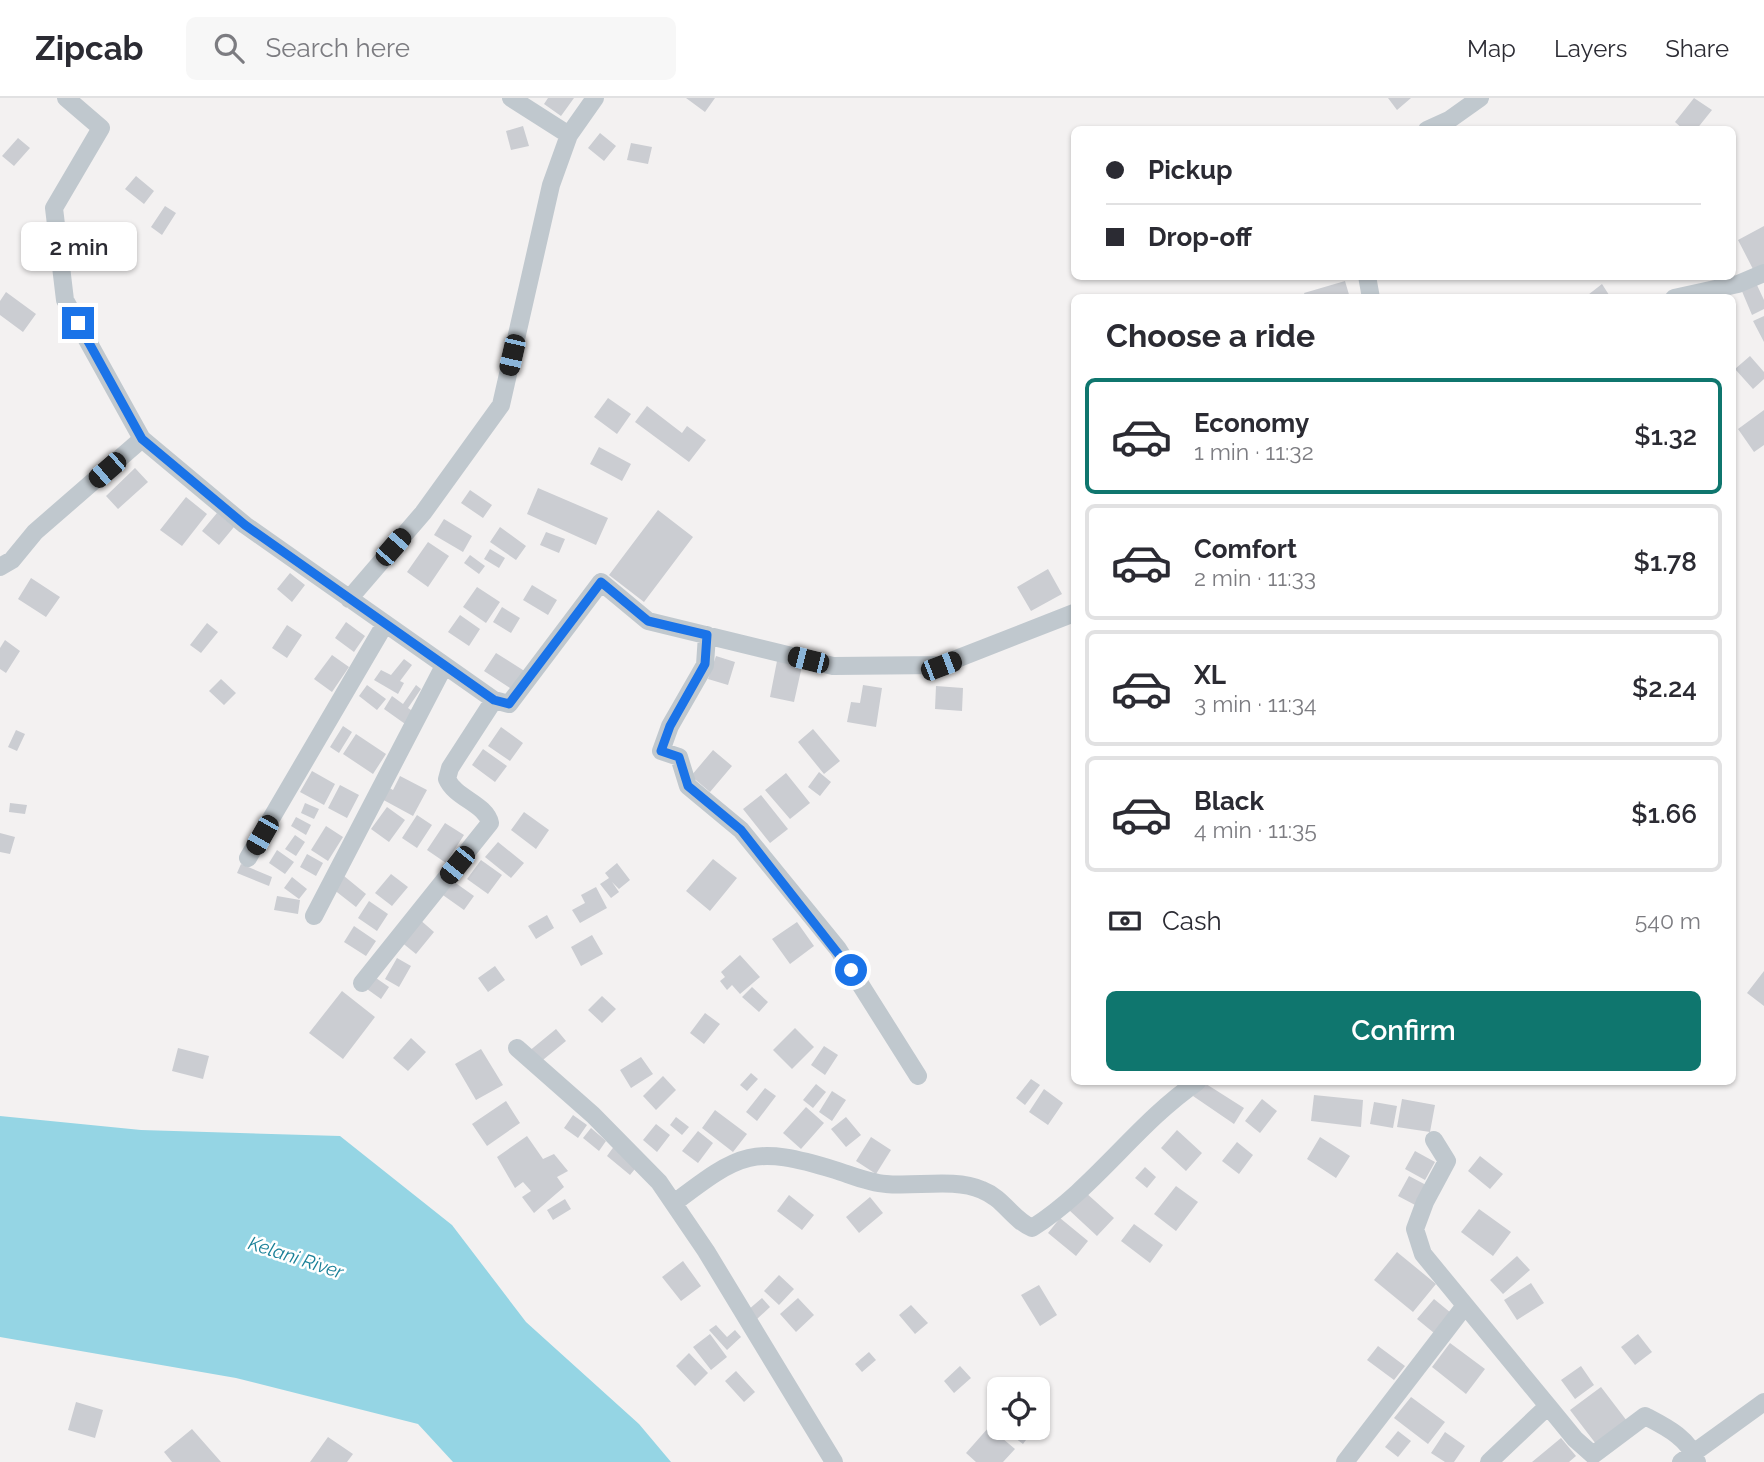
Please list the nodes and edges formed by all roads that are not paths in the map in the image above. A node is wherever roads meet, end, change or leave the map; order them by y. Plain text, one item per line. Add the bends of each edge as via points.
1 (66, 98) edge
2 (511, 98) edge
3 (595, 98) edge
4 (1480, 98) edge
5 (1436, 126) edge
6 (569, 135) junction
7 (1764, 273) edge
8 (1692, 294) edge
9 (142, 439) junction
10 (4, 561) edge
11 (349, 599) junction
12 (1071, 614) edge
13 (385, 624) junction
14 (707, 635) junction
15 (444, 666) junction
16 (494, 700) junction
17 (248, 858) dead end
18 (314, 916) dead end
19 (362, 983) dead end
20 (517, 1048) dead end
21 (918, 1076) dead end
22 (1193, 1085) edge
23 (1434, 1140) dead end
24 (674, 1203) junction
25 (1464, 1307) junction
26 (1764, 1402) edge
27 (1548, 1406) junction
28 (1690, 1458) edge
29 (834, 1462) edge
30 (1345, 1462) edge
31 (1489, 1462) edge

1 - 9 street via 101,128 54,208 65,300
2 - 6 street
3 - 6 street
4 - 5 street
6 - 11 street via 551,185 501,405 423,513
7 - 8 street
9 - 10 street
9 - 11 street via 245,525
11 - 13 street
12 - 14 street via 941,666 833,666
13 - 15 street
13 - 17 street
14 - 16 street via 648,621 601,582 509,704
14 - 21 street via 705,664 661,751 679,757 688,786 741,830 838,949
15 - 16 street
15 - 18 street
16 - 19 street via 447,779 452,789 491,823
20 - 24 street via 616,1137
22 - 24 street via 1167,1103 1062,1209 1032,1228 1005,1203 972,1186 883,1184 766,1154 723,1165
23 - 25 street via 1447,1161 1415,1229 1423,1254
24 - 29 street
25 - 27 street
25 - 30 street
26 - 28 street
27 - 28 street via 1593,1455 1645,1416 1673,1430
27 - 31 street

